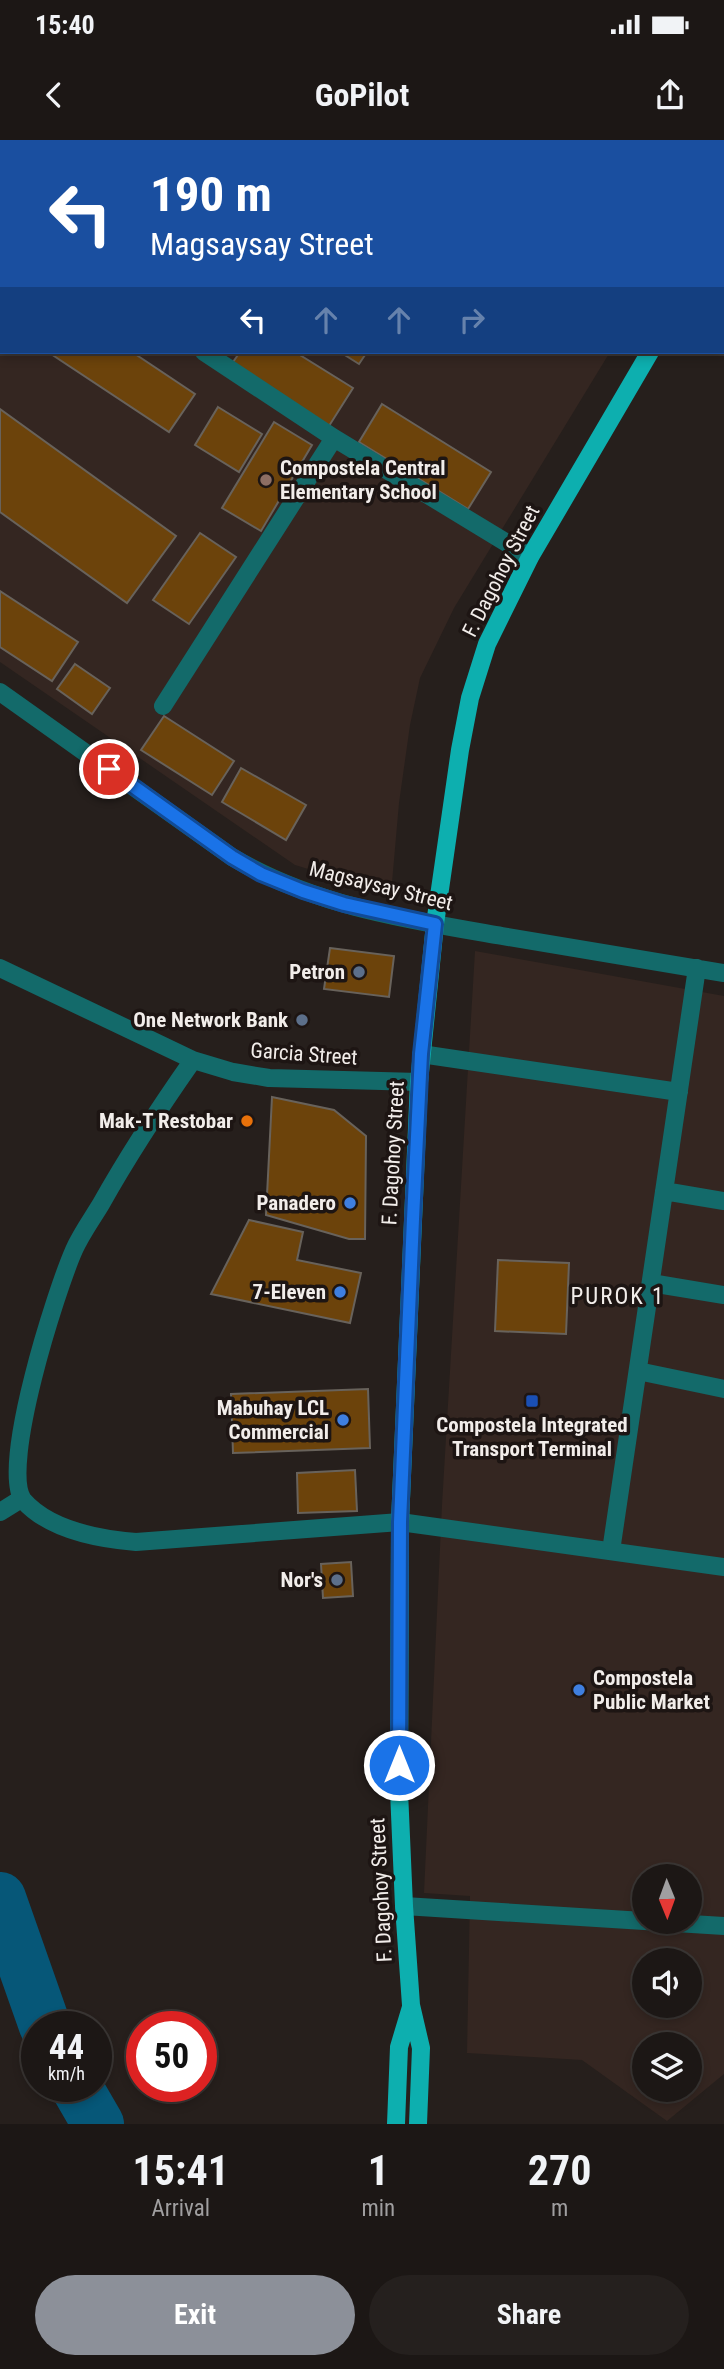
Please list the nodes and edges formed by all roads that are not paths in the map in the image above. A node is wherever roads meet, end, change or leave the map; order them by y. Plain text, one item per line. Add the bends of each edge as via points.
1 (207, 354) edge
2 (649, 354) edge
3 (334, 438) junction
4 (530, 556) junction
5 (0, 692) edge
6 (163, 706) dead end
7 (435, 924) junction
8 (0, 968) edge
9 (697, 968) junction
10 (724, 973) edge
11 (421, 1054) junction
12 (193, 1060) junction
13 (419, 1082) junction
14 (679, 1092) junction
15 (664, 1191) junction
16 (724, 1201) edge
17 (651, 1283) junction
18 (724, 1295) edge
19 (638, 1371) junction
20 (724, 1389) edge
21 (22, 1499) junction
22 (0, 1512) edge
23 (400, 1522) junction
24 (611, 1551) junction
25 (724, 1567) edge
26 (404, 1906) junction
27 (724, 1926) edge
28 (411, 2005) junction
29 (396, 2124) edge
30 (418, 2124) edge

1 - 3 street
2 - 4 main road, F. Dagohoy Street
3 - 4 street
3 - 6 street
4 - 7 main road, F. Dagohoy Street via 487,645 470,698
5 - 7 street, Magsaysay Street via 261,874 344,904
7 - 9 street, Magsaysay Street
7 - 11 main road, F. Dagohoy Street
8 - 12 street, Garcia Street
9 - 10 street, Magsaysay Street
9 - 14 street
11 - 13 main road, F. Dagohoy Street
11 - 14 street
12 - 13 street, Garcia Street via 269,1077
12 - 21 street via 135,1145 74,1250 37,1353 16,1437 15,1479
13 - 23 main road, F. Dagohoy Street
14 - 15 street
15 - 16 street
15 - 17 street
17 - 18 street
17 - 19 street
19 - 20 street
19 - 24 street
21 - 22 street
21 - 23 street via 45,1517 75,1531 136,1542
23 - 24 street
23 - 26 main road, F. Dagohoy Street via 398,1791
24 - 25 street
26 - 27 street
26 - 28 main road, F. Dagohoy Street
28 - 29 main road, F. Dagohoy Street via 399,2047
28 - 30 main road, F. Dagohoy Street via 421,2048

